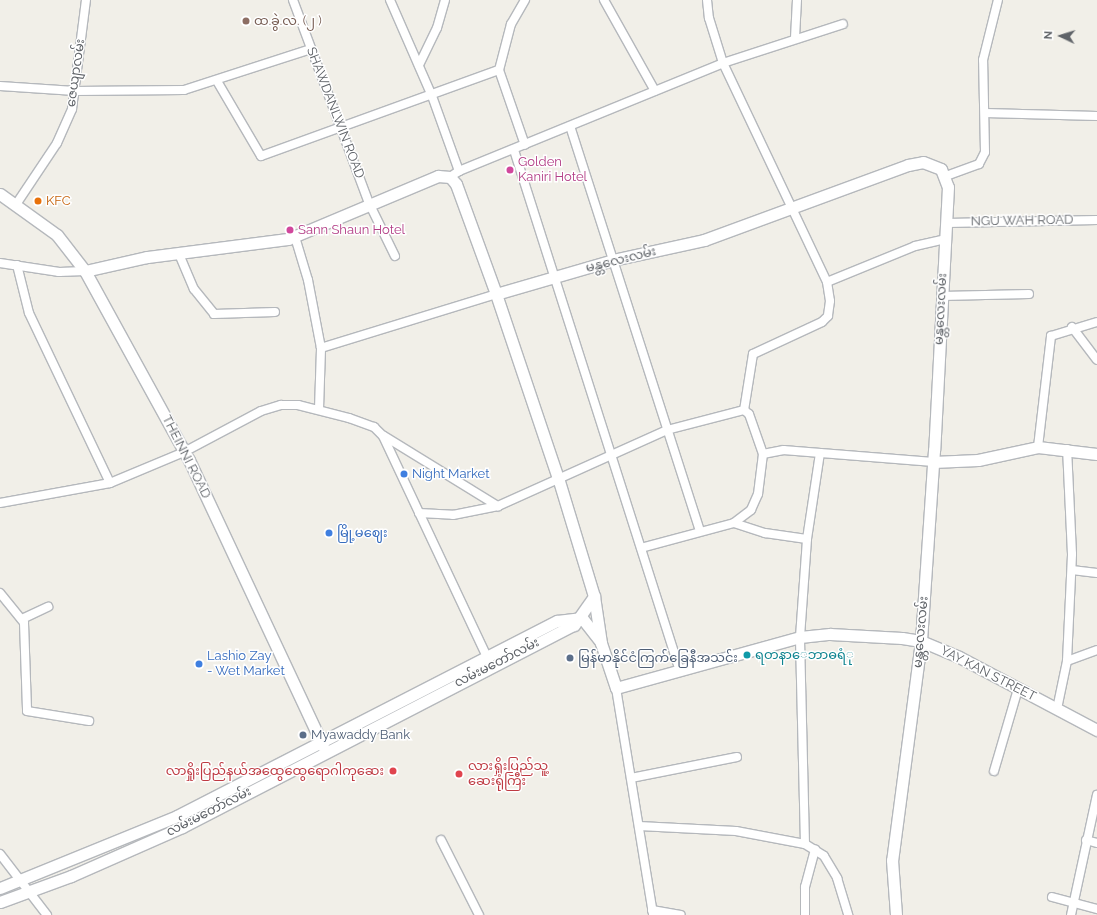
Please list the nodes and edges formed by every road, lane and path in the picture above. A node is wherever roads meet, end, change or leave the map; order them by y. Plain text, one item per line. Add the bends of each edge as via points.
1 (86, 0) edge
2 (293, 0) edge
3 (390, 0) edge
4 (445, 0) edge
5 (525, 0) edge
6 (604, 0) edge
7 (708, 0) edge
8 (797, 0) edge
9 (998, 0) edge
10 (843, 24) dead end
11 (795, 38) junction
12 (310, 49) junction
13 (723, 63) junction
14 (419, 65) junction
15 (499, 70) junction
16 (217, 81) junction
17 (0, 86) edge
18 (75, 91) junction
19 (656, 91) junction
20 (432, 96) junction
21 (986, 114) junction
22 (1097, 116) edge
23 (570, 126) junction
24 (341, 128) junction
25 (525, 146) junction
26 (514, 150) junction
27 (454, 174) junction
28 (946, 176) junction
29 (0, 194) edge
30 (17, 203) junction
31 (369, 203) junction
32 (790, 207) junction
33 (1097, 220) edge
34 (947, 223) junction
35 (295, 237) junction
36 (945, 239) junction
37 (179, 254) junction
38 (395, 256) dead end
39 (613, 260) junction
40 (0, 263) edge
41 (17, 265) junction
42 (85, 271) junction
43 (555, 277) junction
44 (827, 282) junction
45 (496, 294) junction
46 (1029, 294) dead end
47 (942, 296) junction
48 (275, 312) dead end
49 (1097, 322) edge
50 (1072, 327) junction
51 (321, 348) junction
52 (1097, 360) edge
53 (319, 409) junction
54 (744, 410) junction
55 (667, 430) junction
56 (383, 436) junction
57 (1038, 447) junction
58 (1067, 449) junction
59 (184, 452) junction
60 (820, 453) junction
61 (763, 454) junction
62 (1097, 454) edge
63 (612, 457) junction
64 (933, 462) junction
65 (558, 482) junction
66 (110, 483) junction
67 (0, 503) edge
68 (498, 506) junction
69 (419, 513) junction
70 (734, 523) junction
71 (700, 531) junction
72 (807, 539) junction
73 (641, 548) junction
74 (1072, 570) junction
75 (1097, 573) edge
76 (0, 593) edge
77 (594, 596) junction
78 (48, 607) dead end
79 (582, 618) junction
80 (22, 619) junction
81 (800, 637) junction
82 (921, 641) junction
83 (601, 643) junction
84 (1097, 650) edge
85 (487, 654) junction
86 (1068, 661) junction
87 (491, 666) junction
88 (680, 671) junction
89 (616, 688) junction
90 (1018, 689) junction
91 (1057, 709) junction
92 (89, 721) dead end
93 (1097, 724) edge
94 (1086, 726) junction
95 (1097, 730) edge
96 (320, 740) junction
97 (325, 752) junction
98 (737, 757) dead end
99 (994, 771) dead end
100 (631, 778) junction
101 (1097, 795) edge
102 (215, 796) junction
103 (222, 806) junction
104 (639, 826) junction
105 (441, 840) dead end
106 (1086, 840) junction
107 (1097, 843) edge
108 (805, 844) junction
109 (105, 847) junction
110 (815, 849) junction
111 (0, 854) edge
112 (110, 859) junction
113 (19, 880) junction
114 (0, 888) edge
115 (27, 891) junction
116 (1052, 897) dead end
117 (0, 902) edge
118 (1073, 905) junction
119 (1097, 909) edge
120 (653, 913) edge
121 (47, 915) edge
122 (479, 915) edge
123 (681, 915) edge
124 (806, 915) edge
125 (848, 915) edge
126 (896, 915) edge
127 (1071, 915) edge

1 - 18 street, ဇေယျာလမ်း
2 - 12 street, SHAWDANLWIN ROAD
3 - 14 street
4 - 14 street
5 - 15 street via 511,24
6 - 19 street
7 - 13 street via 709,18
8 - 11 street
9 - 21 street via 983,60
10 - 11 street
11 - 13 street
12 - 16 street
12 - 24 street, SHAWDANLWIN ROAD
13 - 19 street
13 - 32 street
14 - 20 street
15 - 20 street
15 - 25 street
16 - 18 street via 184,90
16 - 24 street via 261,156
17 - 18 street
18 - 30 street, ဇေယျာလမ်း via 72,109 57,143
19 - 23 street
20 - 24 street
20 - 27 street
21 - 22 street
21 - 28 street via 985,145 979,164
23 - 25 street
23 - 39 street
24 - 31 street, SHAWDANLWIN ROAD
25 - 26 street
26 - 27 street
26 - 43 street
27 - 31 main road via 438,176
27 - 45 main road
28 - 32 main road, မန္တလေးလမ်း via 933,164 923,162
28 - 34 main road, မန္တလေးလမ်း
29 - 30 main road, THEINNI ROAD
30 - 42 main road, THEINNI ROAD via 57,235
31 - 35 main road
31 - 38 street, SHAWDANLWIN ROAD
32 - 39 main road, မန္တလေးလမ်း via 704,240
32 - 44 street
33 - 34 street, NGU WAH ROAD
34 - 36 main road, မန္တလေးလမ်း
35 - 37 main road via 266,245
35 - 51 street via 308,280
36 - 44 street via 915,246
36 - 47 main road, မန္တလေးလမ်း
37 - 42 main road
37 - 48 street via 194,289 214,314
39 - 43 main road, မန္တလေးလမ်း
39 - 55 street
40 - 41 street
41 - 42 street via 59,272
41 - 66 street via 29,313
42 - 59 main road, THEINNI ROAD
43 - 45 main road, မန္တလေးလမ်း
43 - 63 street
44 - 54 street via 828,316 753,354
45 - 51 street
45 - 65 main road
46 - 47 street
47 - 64 main road, မန္တလေးလမ်း
49 - 50 street
50 - 52 street
50 - 57 street via 1052,336
51 - 53 street
53 - 56 street via 374,427
53 - 59 street via 281,405 261,411
54 - 55 street
54 - 61 street via 749,414
55 - 63 street
55 - 71 street
56 - 68 street
56 - 69 street
57 - 58 main road
57 - 64 main road via 978,460
58 - 62 main road
58 - 74 street
59 - 66 street
59 - 96 main road, THEINNI ROAD
60 - 61 street via 784,450
60 - 64 street
60 - 72 street
61 - 70 street via 754,504
63 - 65 street
63 - 73 street
64 - 82 main road, မန္တလေးလမ်း
65 - 68 street
65 - 77 main road
66 - 67 street
68 - 69 street via 453,515
69 - 85 street
70 - 71 street
70 - 72 street via 765,533
71 - 73 street
72 - 81 street
73 - 88 street
74 - 75 street
74 - 86 street
76 - 80 street
77 - 79 main road
77 - 83 main road
78 - 80 street
79 - 83 main road
79 - 85 main road, လမ်းမတော်လမ်း via 557,621
79 - 87 main road, လမ်းမတော်လမ်း
80 - 92 street via 26,635 27,711
81 - 82 main road, YAY KAN STREET via 861,635
81 - 88 main road, YAY KAN STREET
81 - 108 street
82 - 90 main road, YAY KAN STREET via 959,657
82 - 126 main road, မန္တလေးလမ်း via 892,860
83 - 89 main road
84 - 86 street
85 - 87 street
85 - 96 main road, လမ်းမတော်လမ်း
86 - 91 street
87 - 97 main road, လမ်းမတော်လမ်း
88 - 89 main road, YAY KAN STREET
89 - 100 street
90 - 91 main road, YAY KAN STREET
90 - 99 street
91 - 94 main road, YAY KAN STREET
93 - 94 street
94 - 95 main road, YAY KAN STREET
96 - 97 main road, THEINNI ROAD
96 - 102 main road, လမ်းမတော်လမ်း
97 - 103 main road, လမ်းမတော်လမ်း
98 - 100 street
100 - 104 street
101 - 106 street
102 - 103 main road
102 - 109 main road, လမ်းမတော်လမ်း
103 - 112 main road, လမ်းမတော်လမ်း
104 - 108 street via 736,831
104 - 120 street
105 - 122 street
106 - 107 street
106 - 118 street
108 - 110 street
109 - 112 main road
109 - 113 main road, လမ်းမတော်လမ်း
110 - 124 street via 805,887
110 - 125 street via 824,856 837,878
111 - 113 street
112 - 115 main road, လမ်းမတော်လမ်း
113 - 114 main road, လမ်းမတော်လမ်း
113 - 115 street
115 - 117 main road, လမ်းမတော်လမ်း
115 - 121 street
116 - 118 street
118 - 119 street
118 - 127 street
120 - 123 street

